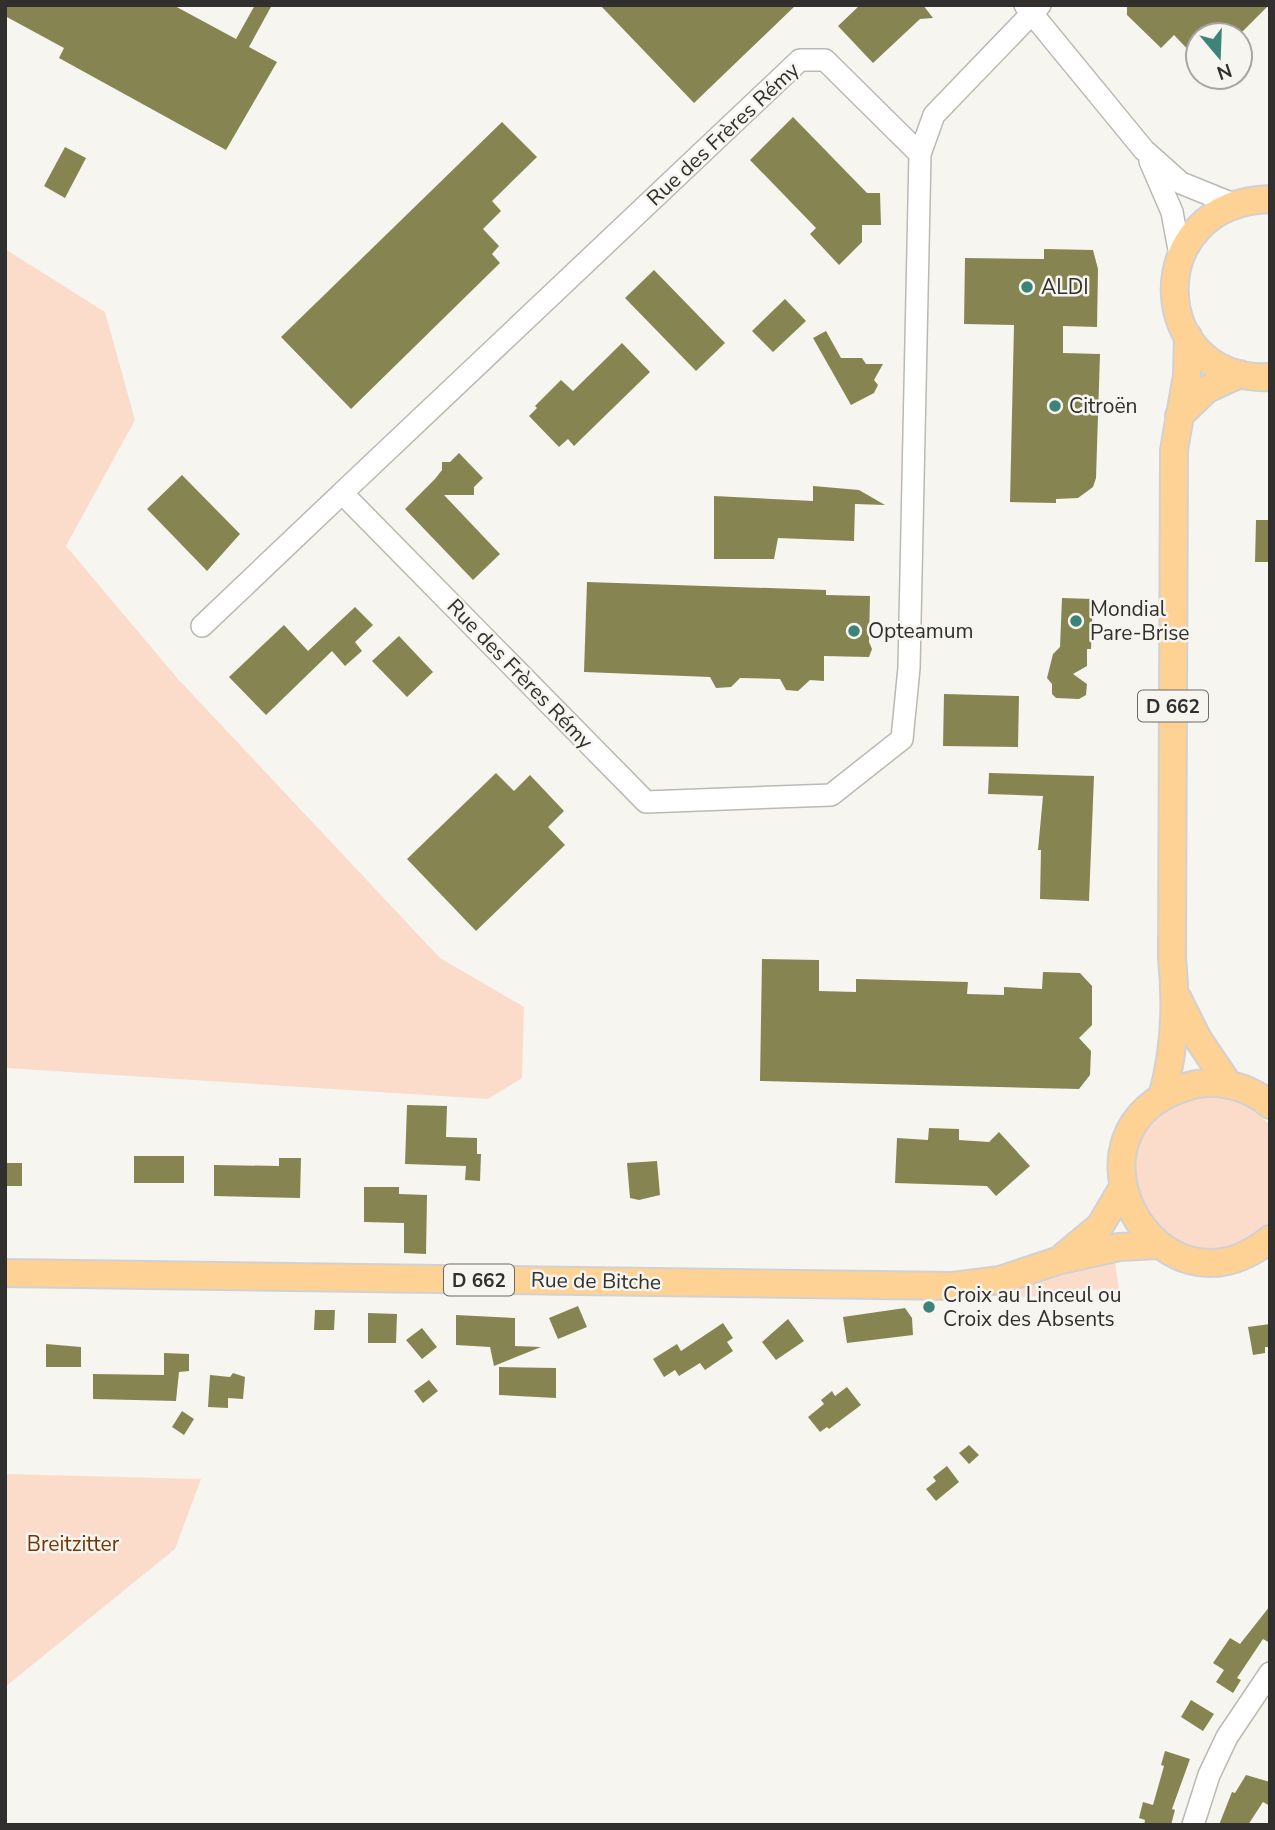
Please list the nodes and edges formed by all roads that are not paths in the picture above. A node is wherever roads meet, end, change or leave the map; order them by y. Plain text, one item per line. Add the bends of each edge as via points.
1 (1033, 8) edge
2 (1144, 150) junction
3 (920, 154) junction
4 (1270, 199) edge
5 (1233, 204) junction
6 (1180, 255) junction
7 (1188, 336) junction
8 (1240, 374) junction
9 (1270, 377) edge
10 (1179, 416) junction
11 (342, 493) junction
12 (202, 626) dead end
13 (1176, 996) junction
14 (1229, 1084) junction
15 (1162, 1097) junction
16 (1270, 1105) edge
17 (1123, 1186) junction
18 (1270, 1239) edge
19 (1159, 1245) junction
20 (1057, 1261) junction
21 (5, 1273) edge
22 (1270, 1673) edge
23 (1193, 1825) edge

1 - 2 street
1 - 3 street, Rue des Frères Rémy via 934,115
2 - 5 street via 1181,183
2 - 6 street via 1165,190
3 - 11 street, Rue des Frères Rémy via 825,60 800,60
3 - 11 street, Rue des Frères Rémy via 909,668 902,739 831,795 646,802
4 - 5 main road
5 - 6 main road via 1201,224
6 - 7 main road via 1174,297
7 - 8 main road via 1210,360
7 - 10 main road, D 662
8 - 9 main road
8 - 10 main road via 1207,388
10 - 13 main road, D 662 via 1174,450 1172,958
11 - 12 street
13 - 14 main road, D 662
13 - 15 main road, D 662 via 1171,1062
14 - 15 main road via 1194,1084
14 - 16 main road
15 - 17 main road via 1129,1136
17 - 19 main road via 1135,1220
17 - 20 main road, D 662 via 1100,1226
18 - 19 main road via 1246,1255 1210,1262 1192,1260
19 - 20 main road, D 662 via 1119,1247
20 - 21 main road, Rue de Bitche / D 662 via 1000,1280 953,1286
22 - 23 street via 1227,1737

